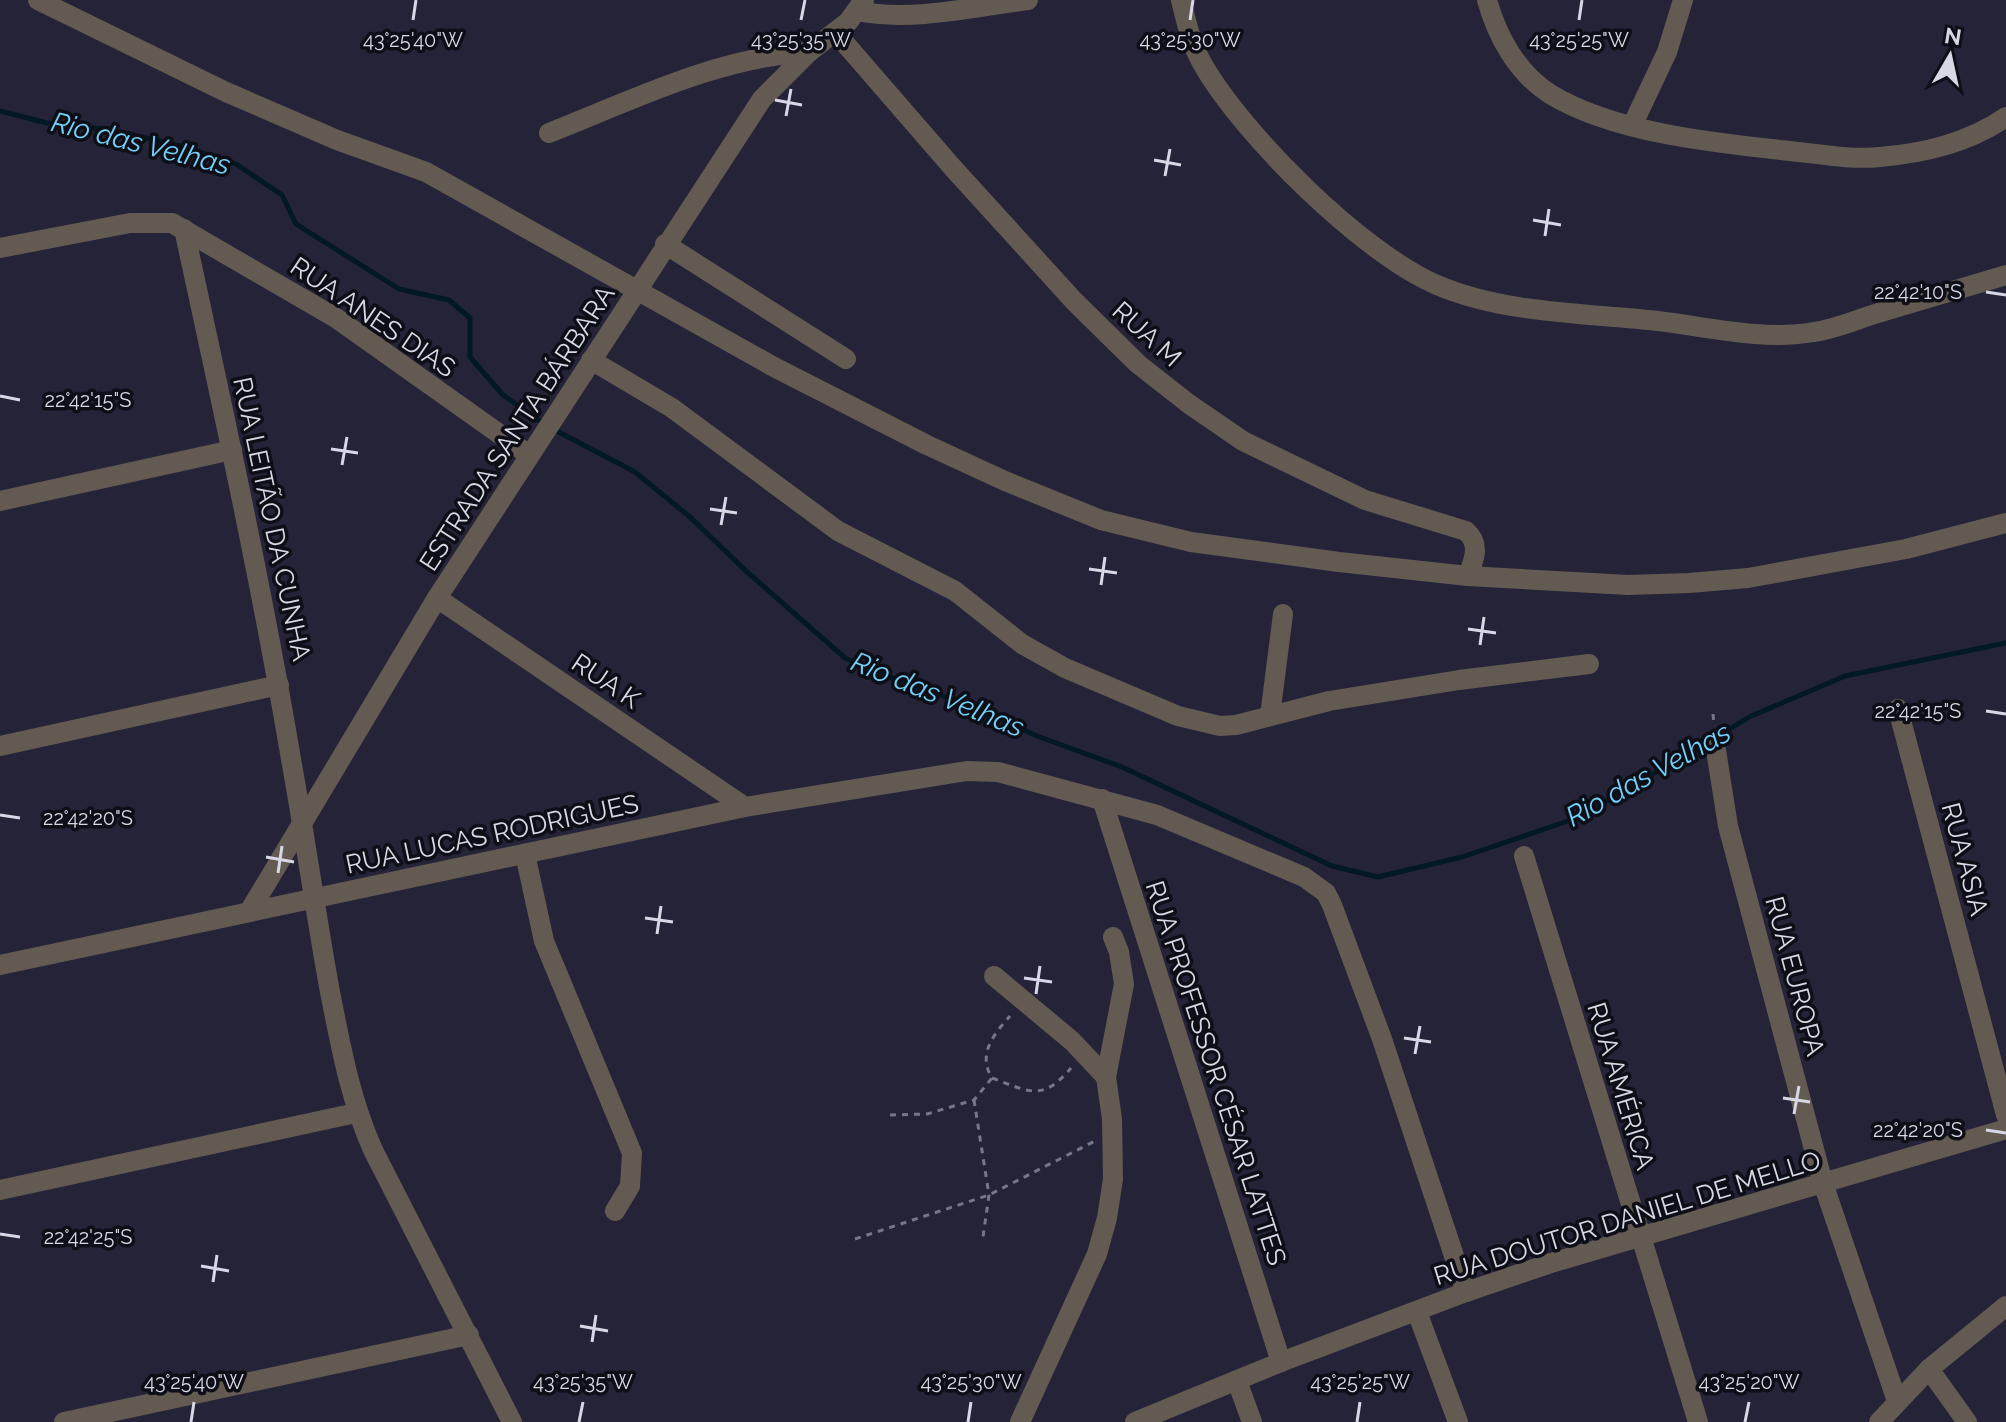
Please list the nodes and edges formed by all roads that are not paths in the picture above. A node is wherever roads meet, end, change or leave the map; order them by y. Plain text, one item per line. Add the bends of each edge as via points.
1 (38, 0) edge
2 (1028, 0) edge
3 (1181, 0) edge
4 (1487, 0) edge
5 (1683, 0) edge
6 (861, 6) edge
7 (836, 33) junction
8 (809, 52) junction
9 (2006, 117) edge
10 (1632, 126) junction
11 (549, 133) dead end
12 (184, 229) junction
13 (665, 244) junction
14 (0, 248) edge
15 (2006, 275) edge
16 (638, 290) junction
17 (846, 359) dead end
18 (591, 360) junction
19 (232, 450) junction
20 (531, 451) junction
21 (0, 501) edge
22 (2006, 523) edge
23 (1468, 576) junction
24 (437, 598) junction
25 (1283, 614) dead end
26 (1589, 664) dead end
27 (279, 685) junction
28 (1898, 709) dead end
29 (1270, 716) junction
30 (1714, 735) road end
31 (0, 746) edge
32 (1102, 799) junction
33 (745, 807) junction
34 (302, 821) junction
35 (525, 854) junction
36 (1524, 856) dead end
37 (312, 898) junction
38 (249, 912) junction
39 (1113, 937) dead end
40 (0, 965) edge
41 (994, 976) dead end
42 (1106, 1077) junction
43 (356, 1113) junction
44 (2006, 1115) edge
45 (2006, 1129) edge
46 (1823, 1183) junction
47 (0, 1190) edge
48 (615, 1211) dead end
49 (1640, 1238) junction
50 (1466, 1292) junction
51 (2006, 1306) edge
52 (1417, 1312) junction
53 (469, 1335) junction
54 (1281, 1362) junction
55 (1929, 1369) junction
56 (1237, 1381) junction
57 (1897, 1401) junction
58 (64, 1422) edge
59 (512, 1422) edge
60 (1020, 1422) edge
61 (1135, 1422) edge
62 (1252, 1422) edge
63 (1458, 1422) edge
64 (1698, 1422) edge
65 (1879, 1422) edge
66 (1967, 1422) edge

1 - 16 street via 226,92 426,172
2 - 6 street via 901,16 879,16
3 - 15 street via 1200,61 1226,101 1364,240 1439,286 1490,300 1769,334 1814,332
4 - 10 street via 1495,28 1517,63 1547,92
5 - 10 street via 1667,52
6 - 7 street, ESTRADA SANTA BÁRBARA
7 - 8 street, ESTRADA SANTA BÁRBARA
7 - 23 street, RUA M via 1074,301 1138,364 1243,441 1365,500 1466,531 1476,546
8 - 11 street via 773,54 678,81
8 - 13 street, ESTRADA SANTA BÁRBARA via 762,99
9 - 10 street via 1941,148 1878,158 1735,145
12 - 14 street via 172,223 130,223
12 - 19 street, RUA LEITÃO DA CUNHA
12 - 20 street, RUA ANES DIAS via 336,318
13 - 16 street, ESTRADA SANTA BÁRBARA
13 - 17 street
16 - 18 street, ESTRADA SANTA BÁRBARA
16 - 23 street via 927,445 1101,520 1191,542
18 - 20 street, ESTRADA SANTA BÁRBARA
18 - 29 street via 672,408 838,531 955,591 1022,644 1065,668 1205,724 1236,725
19 - 21 street
19 - 27 street, RUA LEITÃO DA CUNHA
20 - 24 street, ESTRADA SANTA BÁRBARA
22 - 23 street via 1906,549 1748,578 1628,585
24 - 33 street, RUA K
24 - 34 street, ESTRADA SANTA BÁRBARA
25 - 29 street
26 - 29 street via 1372,694
27 - 31 street
27 - 34 street, RUA LEITÃO DA CUNHA
28 - 44 street, RUA ASIA
30 - 46 street, RUA EUROPA via 1728,826
32 - 33 street, RUA LUCAS RODRIGUES via 998,772 967,771
32 - 50 street, RUA LUCAS RODRIGUES via 1157,815 1280,867 1326,893 1382,1039
32 - 54 street, RUA PROFESSOR CÉSAR LATTES
33 - 35 street, RUA LUCAS RODRIGUES
34 - 37 street, RUA LEITÃO DA CUNHA
34 - 38 street, ESTRADA SANTA BÁRBARA
35 - 37 street, RUA LUCAS RODRIGUES
35 - 48 street via 544,941 632,1153 630,1186
36 - 49 street, RUA AMÉRICA
37 - 38 street, RUA LUCAS RODRIGUES
37 - 43 street, RUA LEITÃO DA CUNHA
38 - 40 street, RUA LUCAS RODRIGUES
39 - 42 street via 1124,984
41 - 42 street
42 - 60 street via 1113,1132 1107,1218 1097,1254
43 - 47 street
43 - 53 street, RUA LEITÃO DA CUNHA
45 - 46 street, RUA DOUTOR DANIEL DE MELLO
46 - 49 street, RUA DOUTOR DANIEL DE MELLO
46 - 57 street, RUA EUROPA
49 - 50 street, RUA DOUTOR DANIEL DE MELLO
49 - 64 street, RUA AMÉRICA
50 - 52 street, RUA DOUTOR DANIEL DE MELLO
51 - 55 street
52 - 54 street, RUA DOUTOR DANIEL DE MELLO
52 - 63 street
53 - 58 street
53 - 59 street, RUA LEITÃO DA CUNHA
54 - 56 street, RUA DOUTOR DANIEL DE MELLO
55 - 57 street
55 - 66 street
56 - 61 street, RUA DOUTOR DANIEL DE MELLO
56 - 62 street
57 - 65 street

